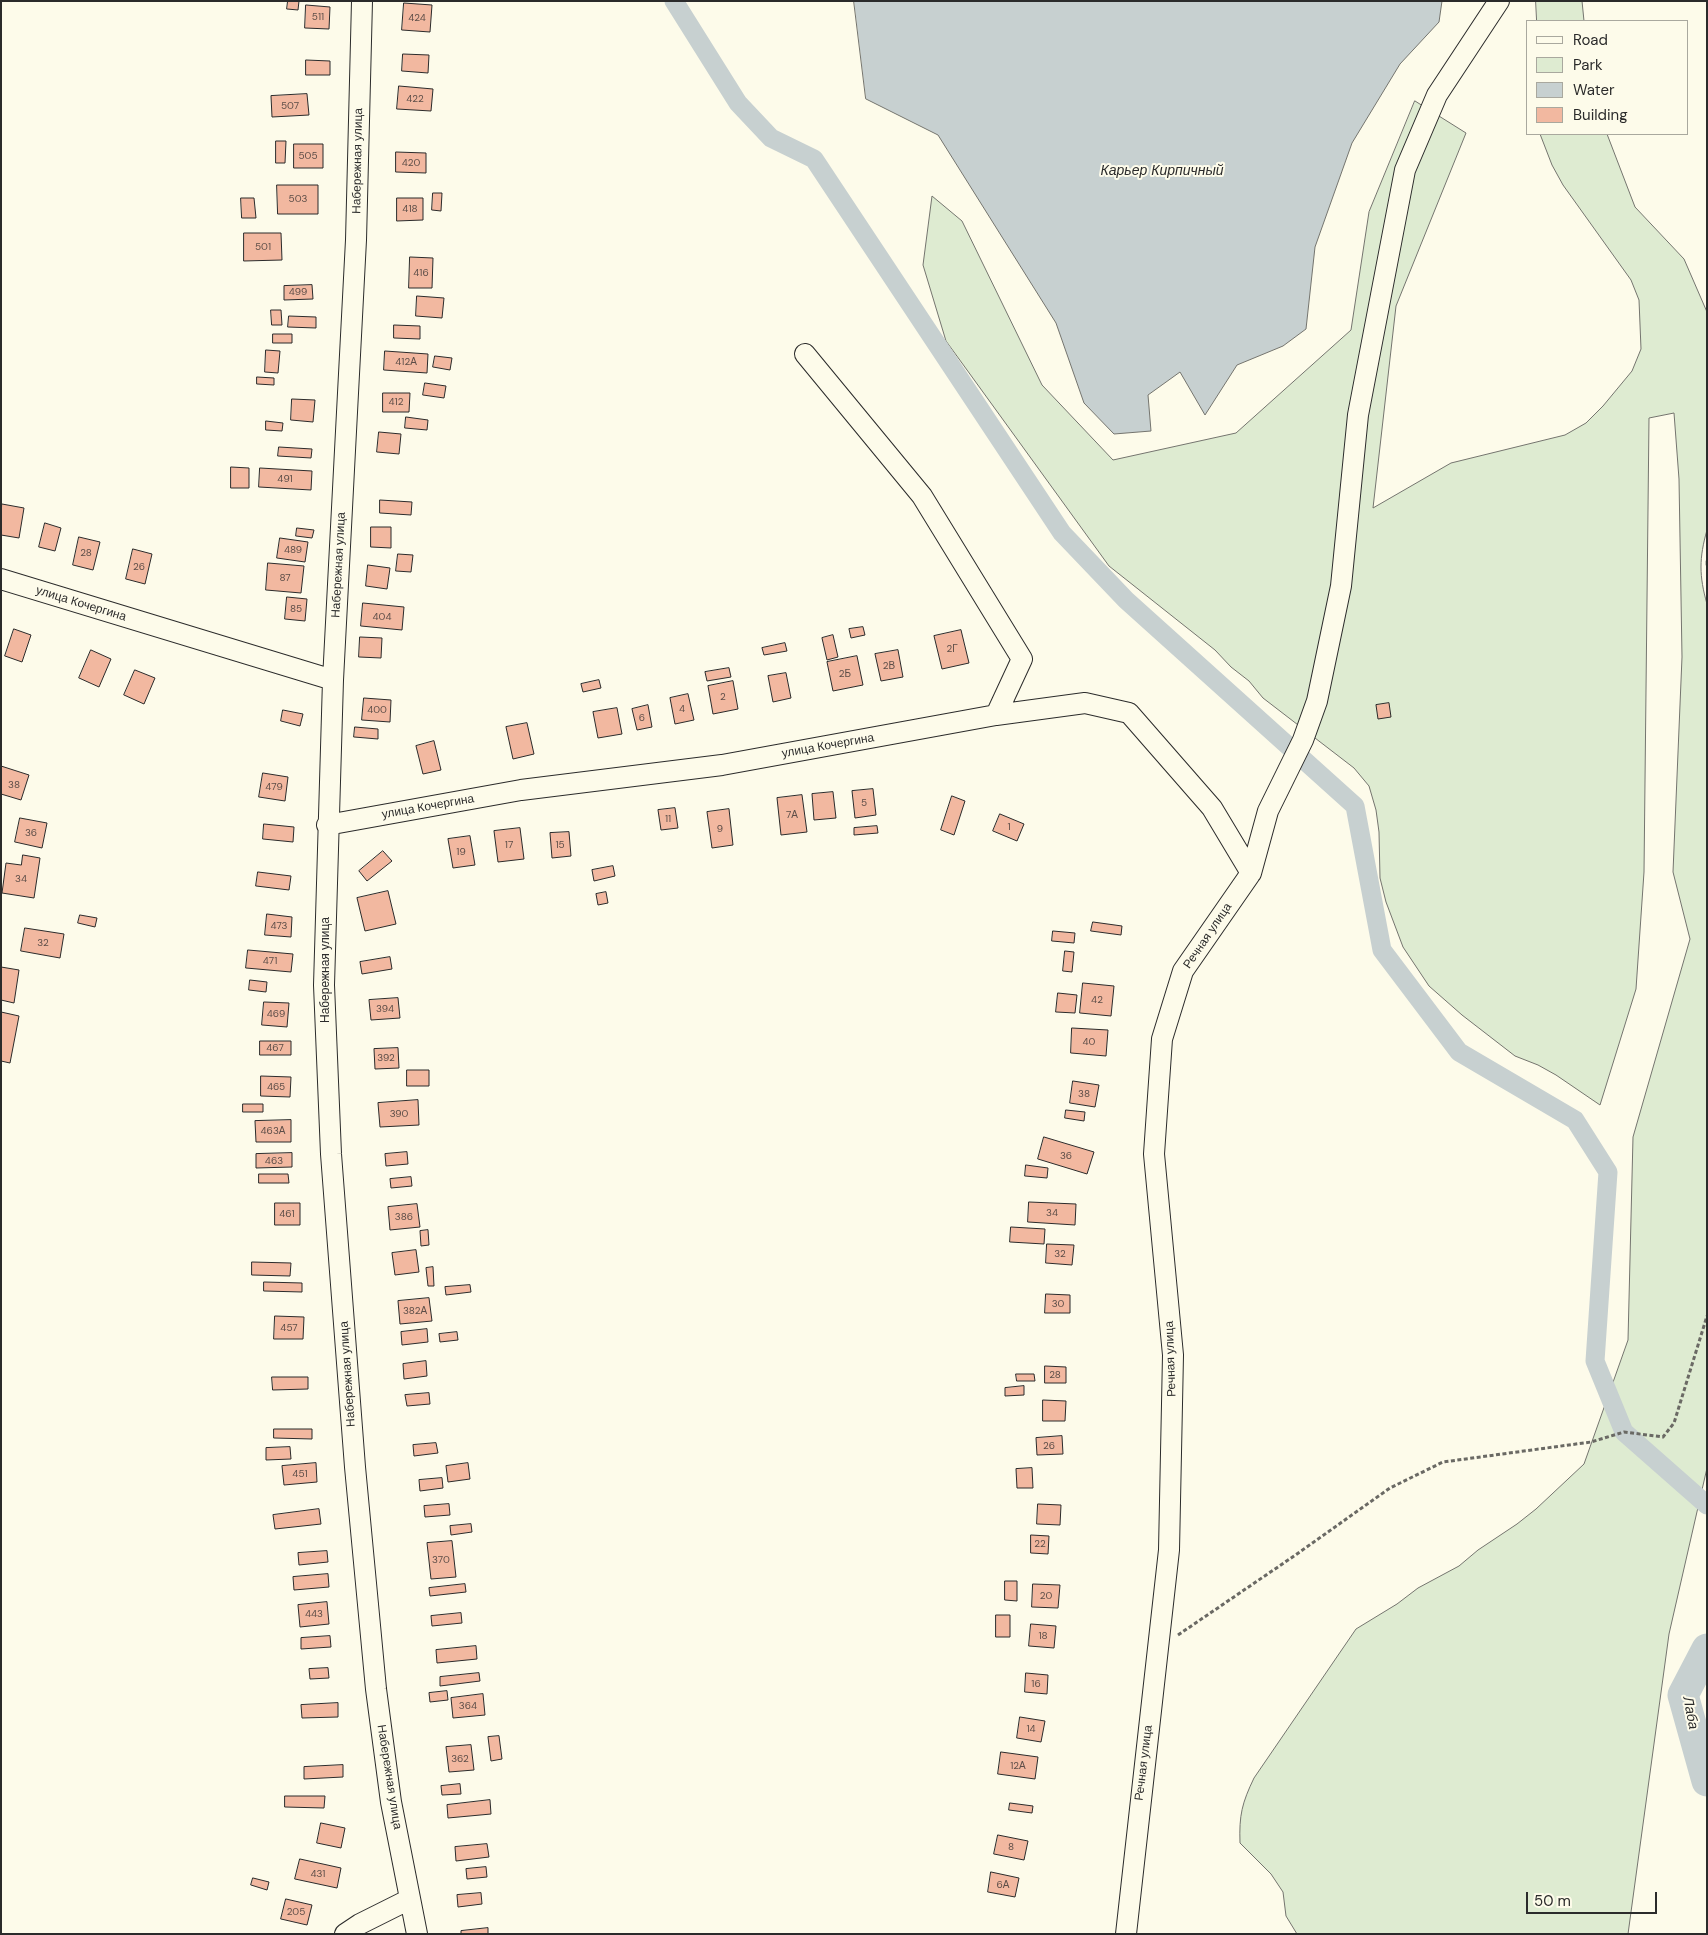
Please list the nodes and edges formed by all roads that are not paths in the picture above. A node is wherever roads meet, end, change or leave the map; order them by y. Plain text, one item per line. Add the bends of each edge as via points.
1 (362, 1) edge
2 (1499, 1) edge
3 (805, 354) dead end
4 (1, 580) edge
5 (333, 680) junction
6 (996, 714) junction
7 (327, 825) junction
8 (1251, 873) junction
9 (410, 1900) junction
10 (345, 1934) edge
11 (417, 1934) edge
12 (1126, 1934) edge

1 - 5 street, Набережная улица via 356,240
2 - 8 street, Речная улица via 1437,95 1405,170 1358,415 1341,586 1317,701 1303,740 1268,810
3 - 6 street via 922,496 1022,659
4 - 5 street, улица Кочергина
5 - 7 street, Набережная улица
6 - 7 street, улица Кочергина via 722,765 521,790
6 - 8 street, улица Кочергина via 1085,703 1129,713 1212,808
7 - 9 street, Набережная улица via 324,985 332,1164 355,1467 376,1689 391,1802
8 - 12 street, Речная улица via 1183,971 1162,1039 1154,1154 1173,1355 1169,1550
9 - 10 street
9 - 11 street, Набережная улица

